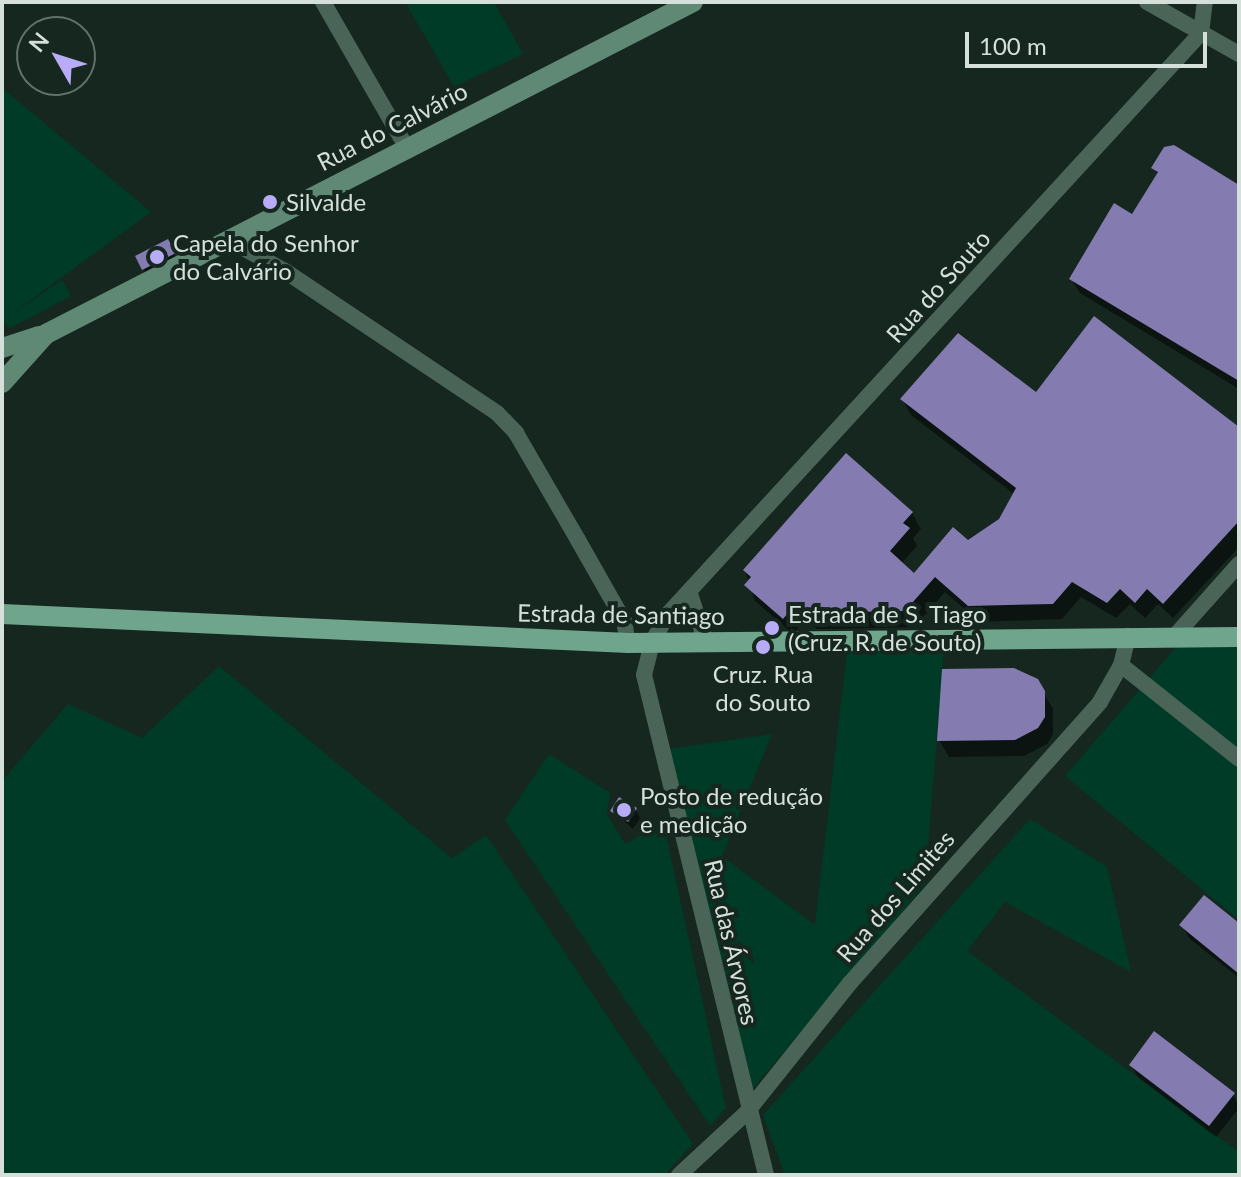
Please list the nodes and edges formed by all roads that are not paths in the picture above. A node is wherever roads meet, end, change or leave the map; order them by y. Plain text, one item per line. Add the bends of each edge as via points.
1 (323, 2) edge
2 (693, 2) edge
3 (1147, 2) edge
4 (1205, 2) edge
5 (1201, 33) junction
6 (1237, 50) edge
7 (408, 150) junction
8 (227, 239) junction
9 (46, 334) junction
10 (2, 348) edge
11 (2, 383) edge
12 (1239, 564) edge
13 (690, 594) junction
14 (2, 614) edge
15 (1128, 636) junction
16 (1239, 637) edge
17 (1173, 638) junction
18 (652, 642) junction
19 (706, 642) junction
20 (628, 643) junction
21 (1121, 665) junction
22 (1239, 759) edge
23 (747, 1112) junction
24 (679, 1175) edge
25 (766, 1175) edge

1 - 7 street
2 - 7 main road, Rua do Calvário
3 - 5 street
4 - 5 street
5 - 6 street
5 - 13 street, Rua do Souto
7 - 8 main road, Rua do Calvário
8 - 9 main road, Rua do Calvário
8 - 20 street via 285,271 497,413 516,433 586,553 624,621
9 - 10 main road
9 - 11 main road, Rua do Calvário
12 - 17 street
13 - 18 street, Rua do Souto via 668,614
13 - 19 street
14 - 20 main road, Estrada de Santiago
15 - 17 main road, Estrada de Santiago
15 - 19 main road, Estrada de Santiago
15 - 21 street, Rua dos Limites
16 - 17 main road, Estrada de Santiago
18 - 19 main road, Estrada de Santiago
18 - 20 main road, Estrada de Santiago
18 - 23 street, Rua das Árvores via 644,675
21 - 22 street
21 - 23 street, Rua dos Limites via 1100,702 850,983
23 - 24 street, Rua dos Limites
23 - 25 street, Rua das Árvores

